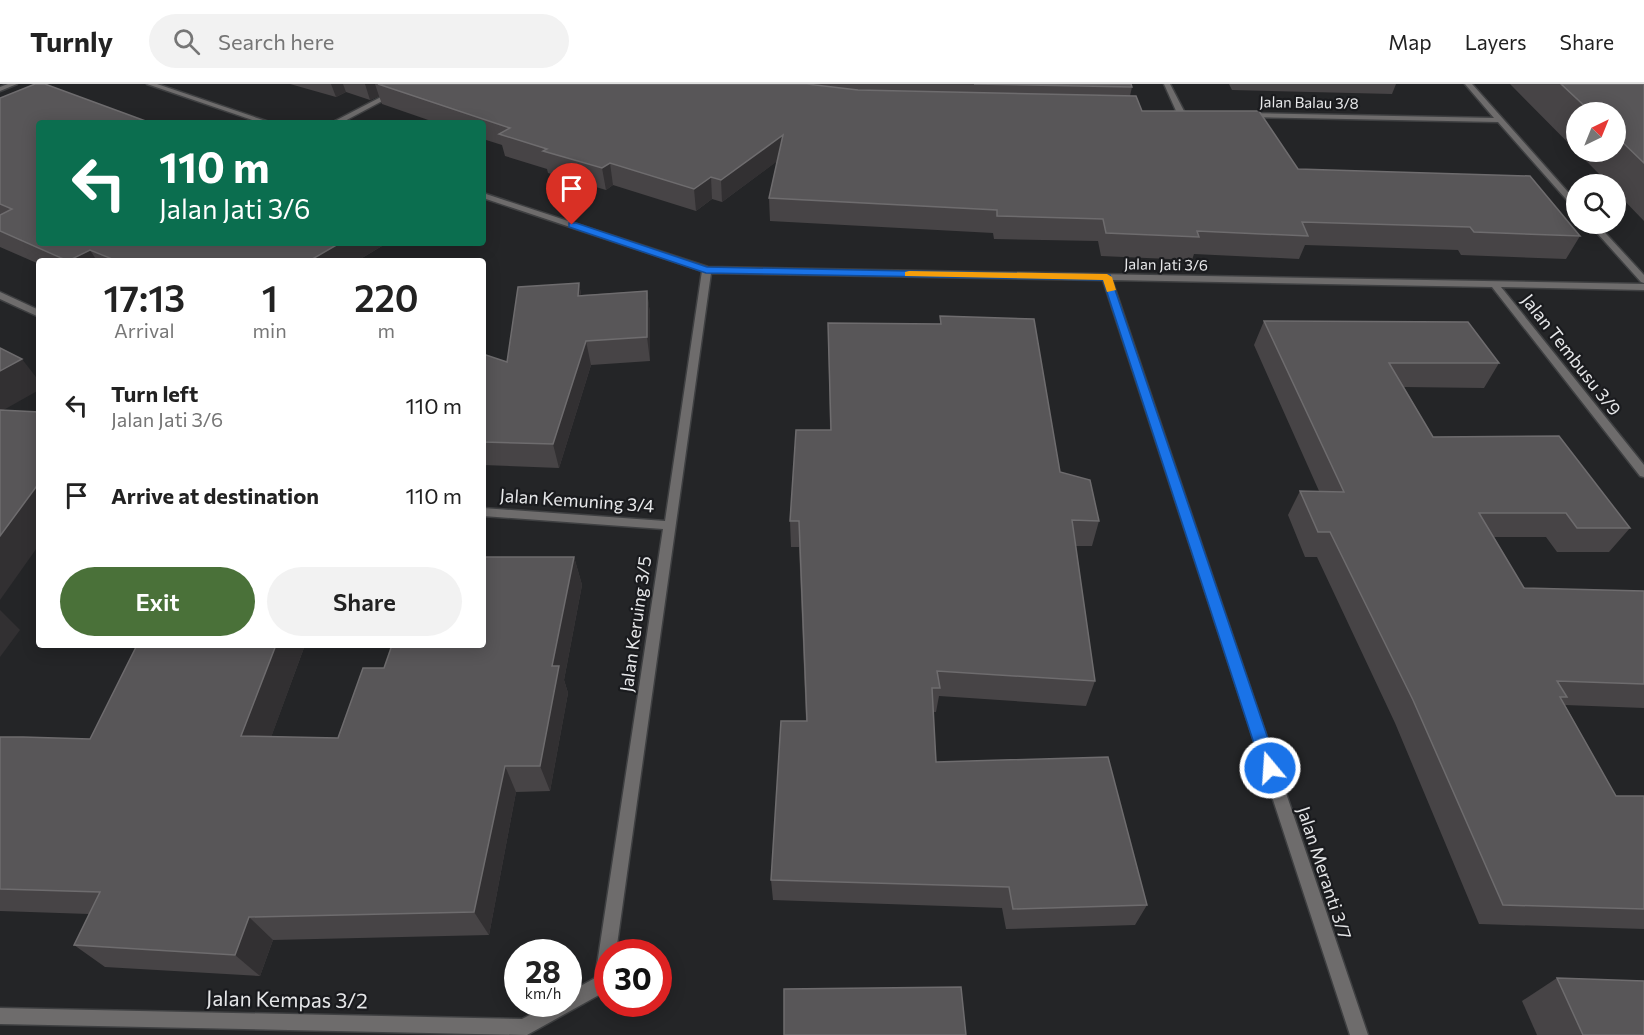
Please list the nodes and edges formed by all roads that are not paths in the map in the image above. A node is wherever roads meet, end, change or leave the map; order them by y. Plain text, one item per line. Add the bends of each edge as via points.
1 (14, 84) edge
2 (150, 84) edge
3 (411, 84) edge
4 (1167, 84) edge
5 (1468, 84) edge
6 (0, 89) edge
7 (1169, 113) edge
8 (1181, 113) junction
9 (1193, 114) edge
10 (1240, 115) edge
11 (259, 120) edge
12 (341, 120) edge
13 (1501, 120) junction
14 (1566, 194) edge
15 (486, 196) edge
16 (1602, 234) edge
17 (706, 270) junction
18 (1107, 277) junction
19 (1644, 280) edge
20 (1495, 285) junction
21 (1644, 287) edge
22 (0, 295) edge
23 (36, 313) edge
24 (1644, 473) edge
25 (486, 512) edge
26 (669, 525) junction
27 (609, 939) edge
28 (0, 1016) edge
29 (543, 1017) edge
30 (1359, 1035) edge

1 - 6 street
2 - 11 street
3 - 12 street
4 - 8 street
5 - 13 street
7 - 8 street
8 - 9 street
10 - 13 street, Jalan Balau 3/8
13 - 14 street
15 - 17 street, Jalan Jati 3/6
16 - 19 street
17 - 18 street, Jalan Jati 3/6
17 - 26 street, Jalan Keruing 3/5
18 - 20 street, Jalan Jati 3/6
18 - 30 street, Jalan Meranti 3/7
20 - 21 street, Jalan Jati 3/6
20 - 24 street, Jalan Tembusu 3/9
22 - 23 street
25 - 26 street, Jalan Kemuning 3/4
26 - 27 street, Jalan Keruing 3/5
28 - 29 street, Jalan Kempas 3/2 via 523,1028

